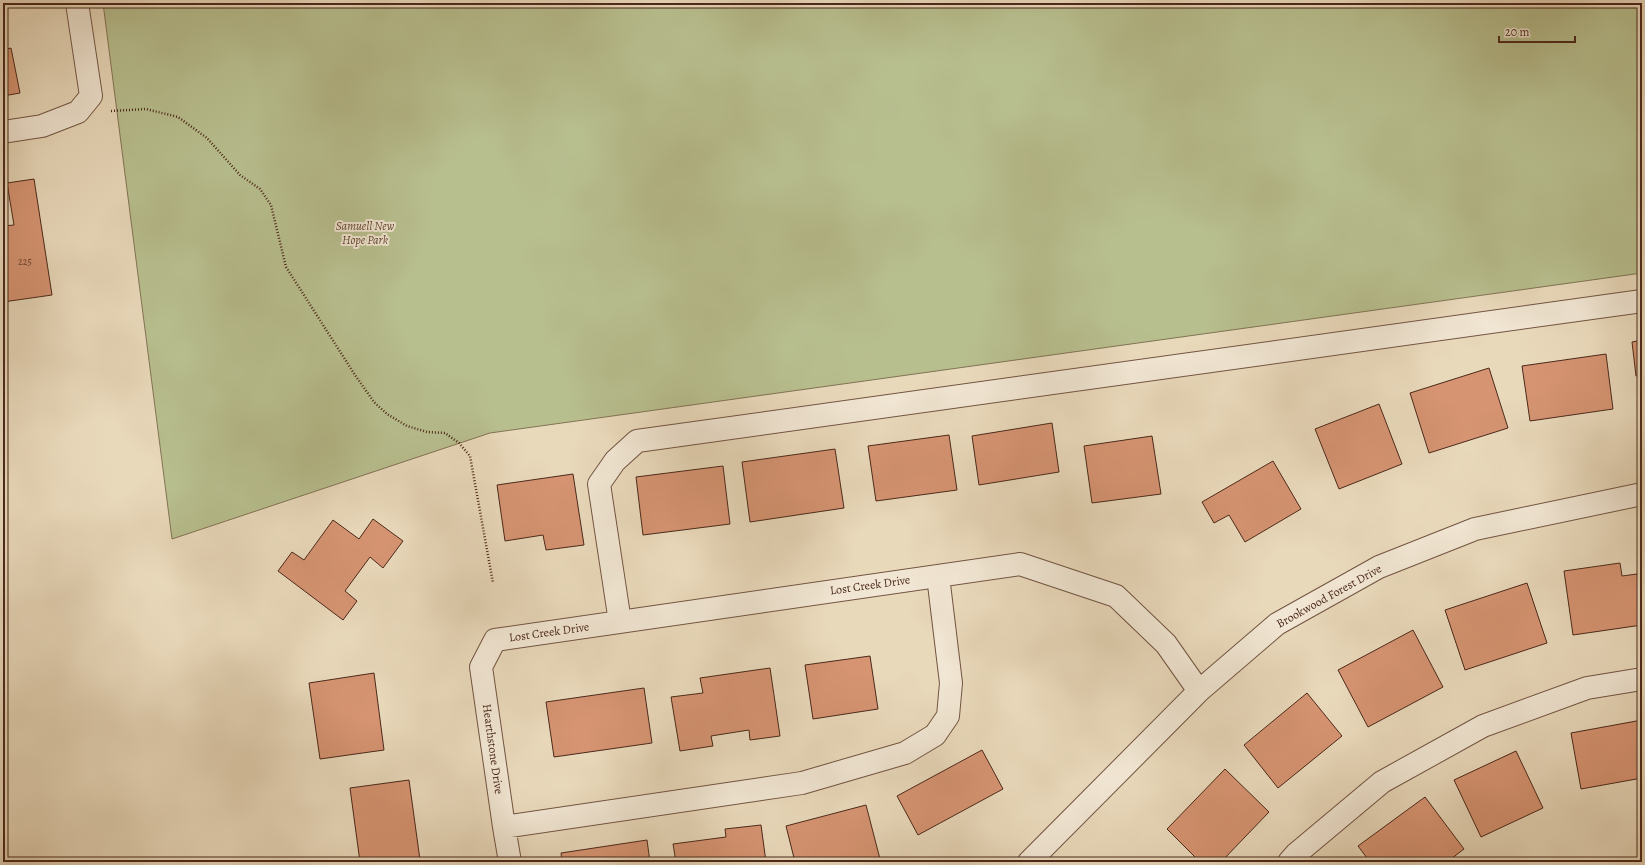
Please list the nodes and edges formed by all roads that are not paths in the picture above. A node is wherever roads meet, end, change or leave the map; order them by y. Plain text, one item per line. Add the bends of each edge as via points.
1 (77, 3) edge
2 (3, 132) edge
3 (1642, 301) edge
4 (1642, 494) edge
5 (938, 576) junction
6 (620, 622) junction
7 (495, 640) joint
8 (1642, 679) edge
9 (1199, 691) junction
10 (504, 827) junction
11 (510, 862) edge
12 (1029, 862) edge
13 (1288, 862) edge

1 - 2 street via 91,96 78,112 42,126
3 - 6 street via 637,441 615,461 599,484
4 - 9 street, Brookwood Forest Drive via 1475,529 1379,567 1277,624
5 - 6 street, Lost Creek Drive
5 - 9 street, Lost Creek Drive via 1020,564 1116,596 1166,644
5 - 10 street via 951,683 948,716 935,735 905,753 802,783
6 - 7 street, Lost Creek Drive
7 - 10 street, Hearthstone Drive via 481,667
8 - 13 street via 1587,688 1483,726 1382,782
9 - 12 street, Brookwood Forest Drive
10 - 11 street, Hearthstone Drive

